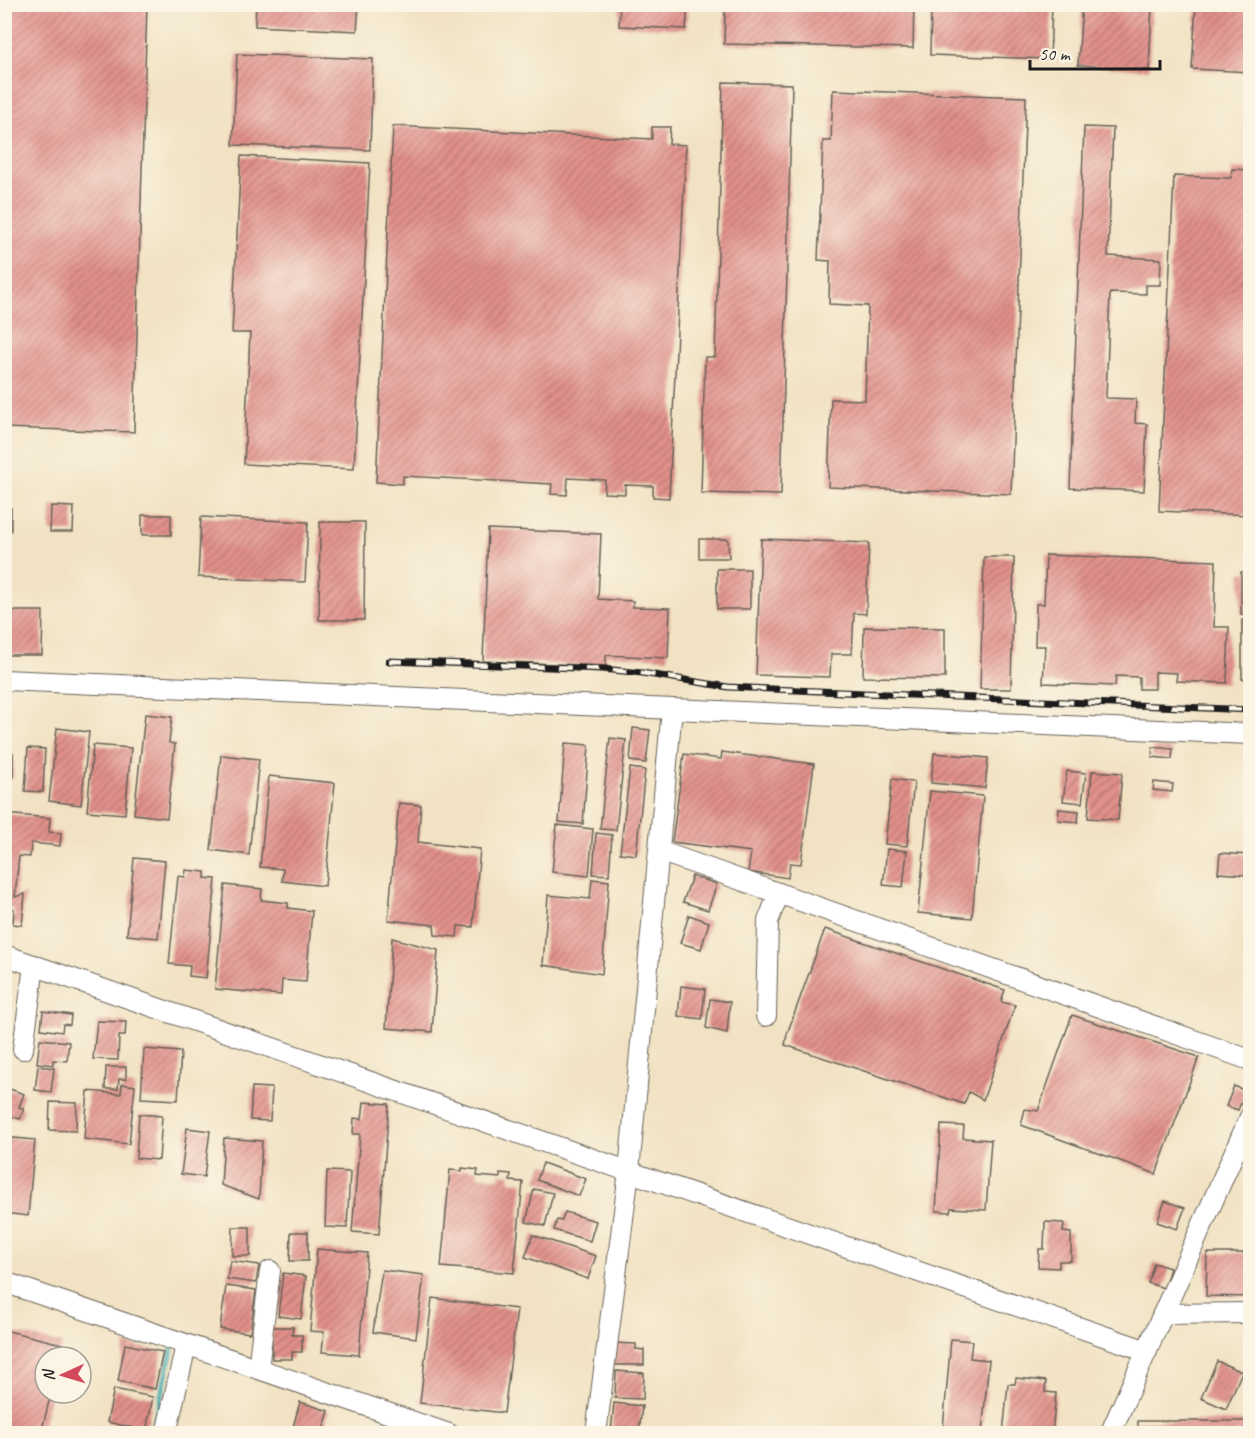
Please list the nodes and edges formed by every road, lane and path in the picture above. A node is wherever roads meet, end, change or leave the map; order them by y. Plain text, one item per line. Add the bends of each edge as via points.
1 (4, 680) edge
2 (672, 709) junction
3 (1251, 734) edge
4 (659, 851) junction
5 (779, 893) junction
6 (4, 955) edge
7 (34, 965) junction
8 (765, 1016) dead end
9 (23, 1049) dead end
10 (1251, 1060) edge
11 (1251, 1117) edge
12 (629, 1171) junction
13 (270, 1271) dead end
14 (4, 1282) edge
15 (1251, 1313) edge
16 (1162, 1314) junction
17 (186, 1345) junction
18 (1147, 1351) junction
19 (258, 1369) junction
20 (166, 1434) edge
21 (449, 1434) edge
22 (596, 1434) edge
23 (1110, 1434) edge

1 - 2 street
2 - 3 street
2 - 4 street
4 - 5 street
4 - 12 street
5 - 8 street via 768,921
5 - 10 street
6 - 7 street
7 - 9 street
7 - 12 street
11 - 16 street
12 - 18 street
12 - 22 street
13 - 19 street
14 - 17 street
15 - 16 street
16 - 18 street
17 - 19 street
17 - 20 street
18 - 23 street
19 - 21 street

